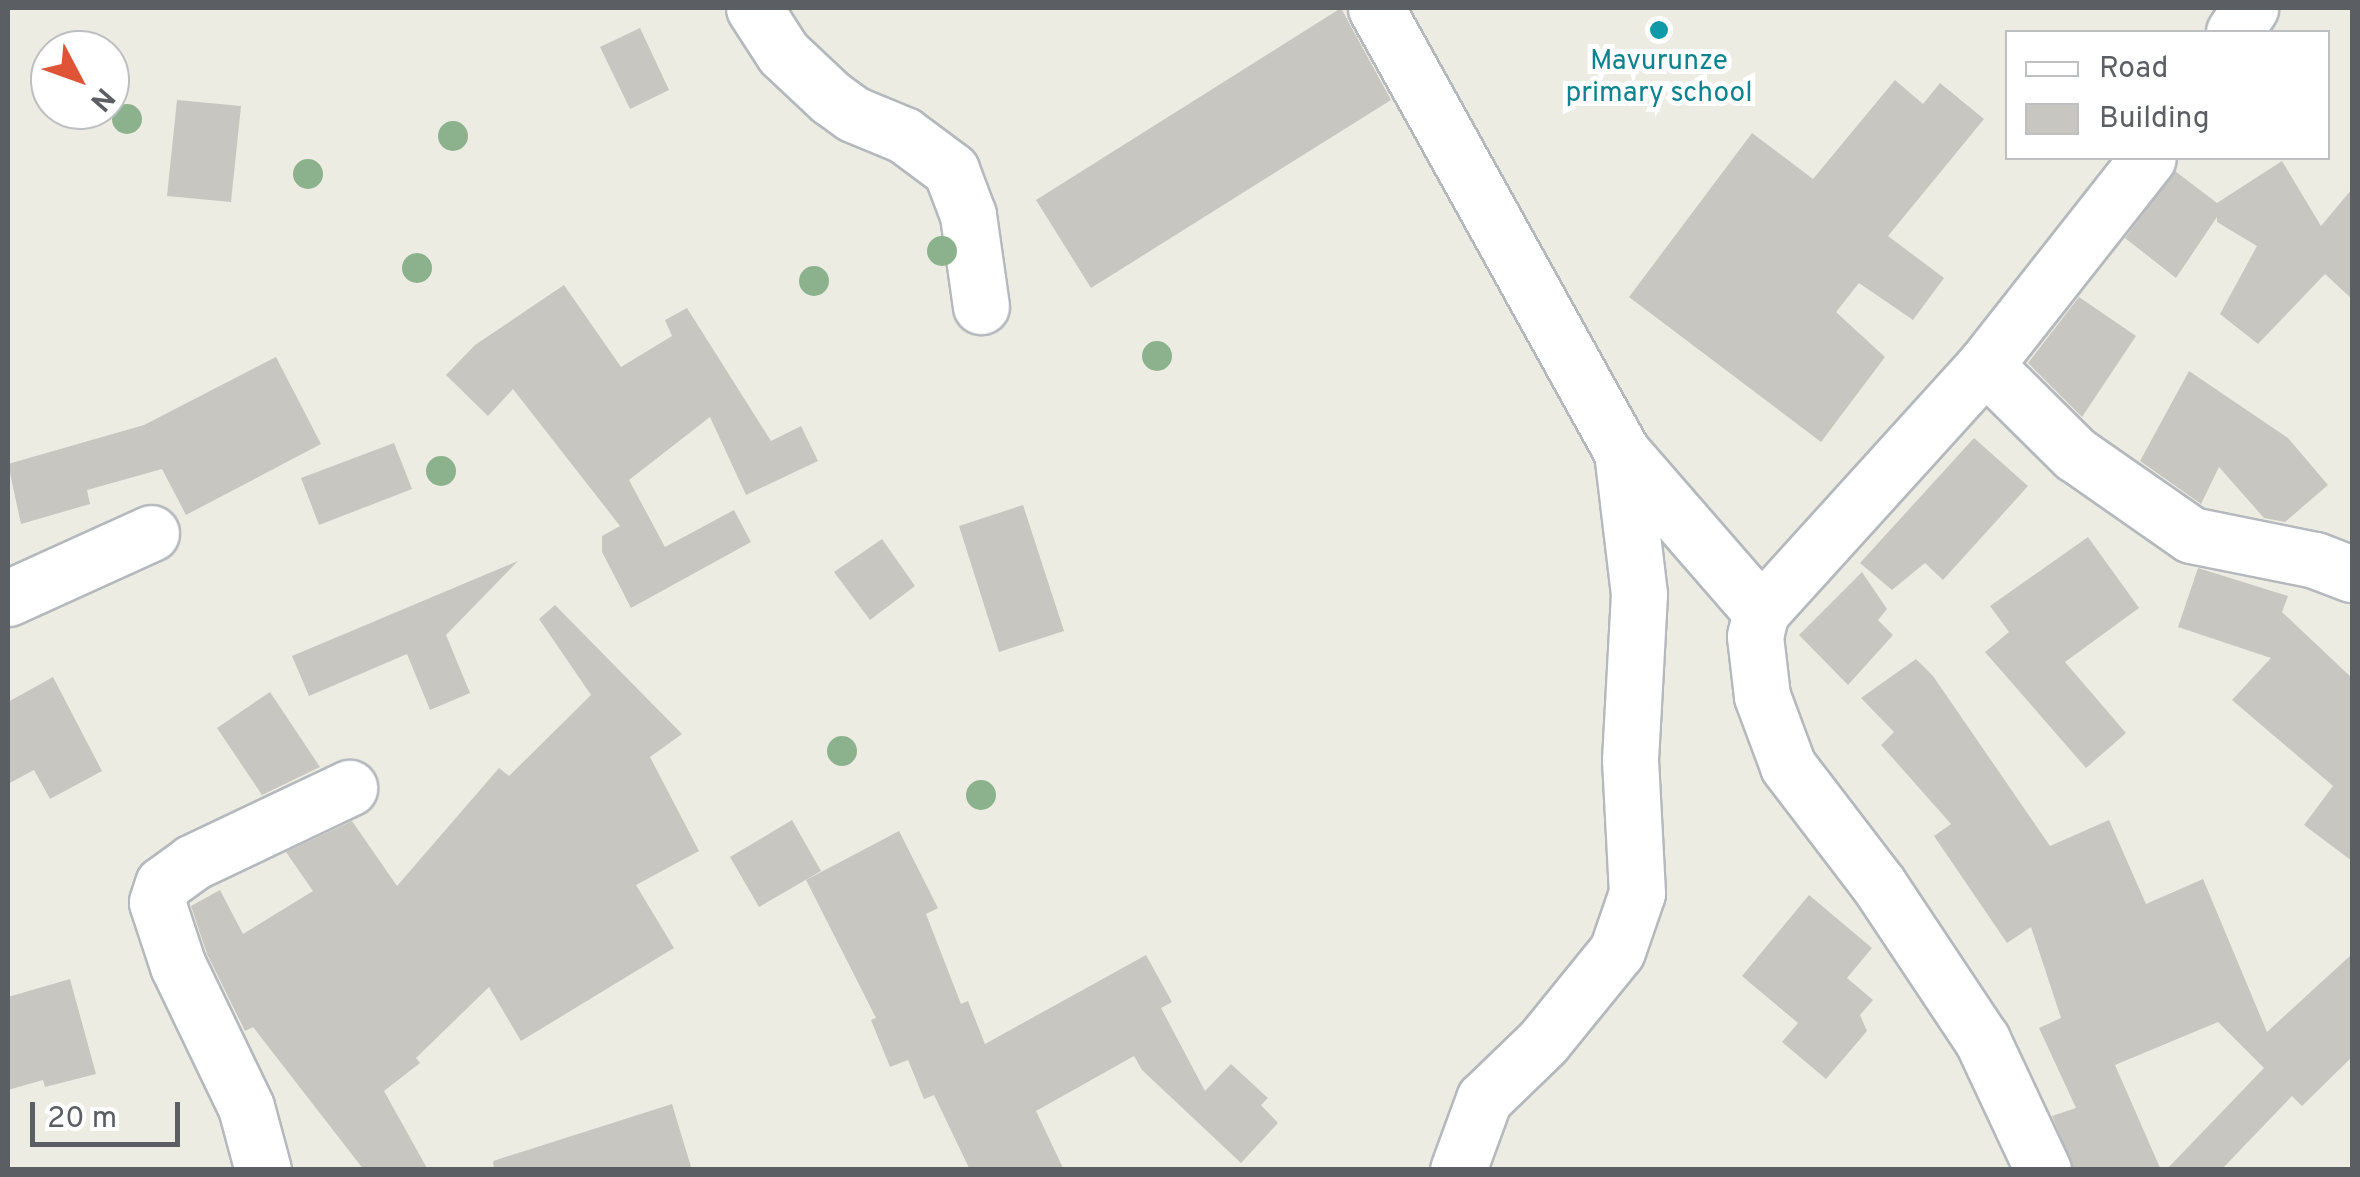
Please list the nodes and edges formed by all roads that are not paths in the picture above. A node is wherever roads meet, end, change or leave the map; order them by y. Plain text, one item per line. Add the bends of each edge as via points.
1 (754, 8) edge
2 (1376, 8) edge
3 (2250, 8) edge
4 (2235, 30) edge
5 (2146, 160) edge
6 (981, 306) dead end
7 (1985, 365) junction
8 (1622, 452) junction
9 (151, 533) dead end
10 (2352, 574) edge
11 (8, 598) edge
12 (1761, 612) junction
13 (349, 788) dead end
14 (263, 1170) edge
15 (1458, 1170) edge
16 (2043, 1170) edge

1 - 6 street via 782,53 832,98 904,135 951,170 968,215
2 - 8 street
3 - 4 street
5 - 7 street
7 - 10 street via 2075,454 2191,535 2316,560
7 - 12 street
8 - 12 street
8 - 15 street via 1639,594 1630,760 1637,893 1617,951 1543,1042 1484,1099
9 - 11 street
12 - 16 street via 1755,636 1760,682 1788,766 1879,885 1982,1040
13 - 14 street via 193,862 163,884 157,902 178,966 246,1107

